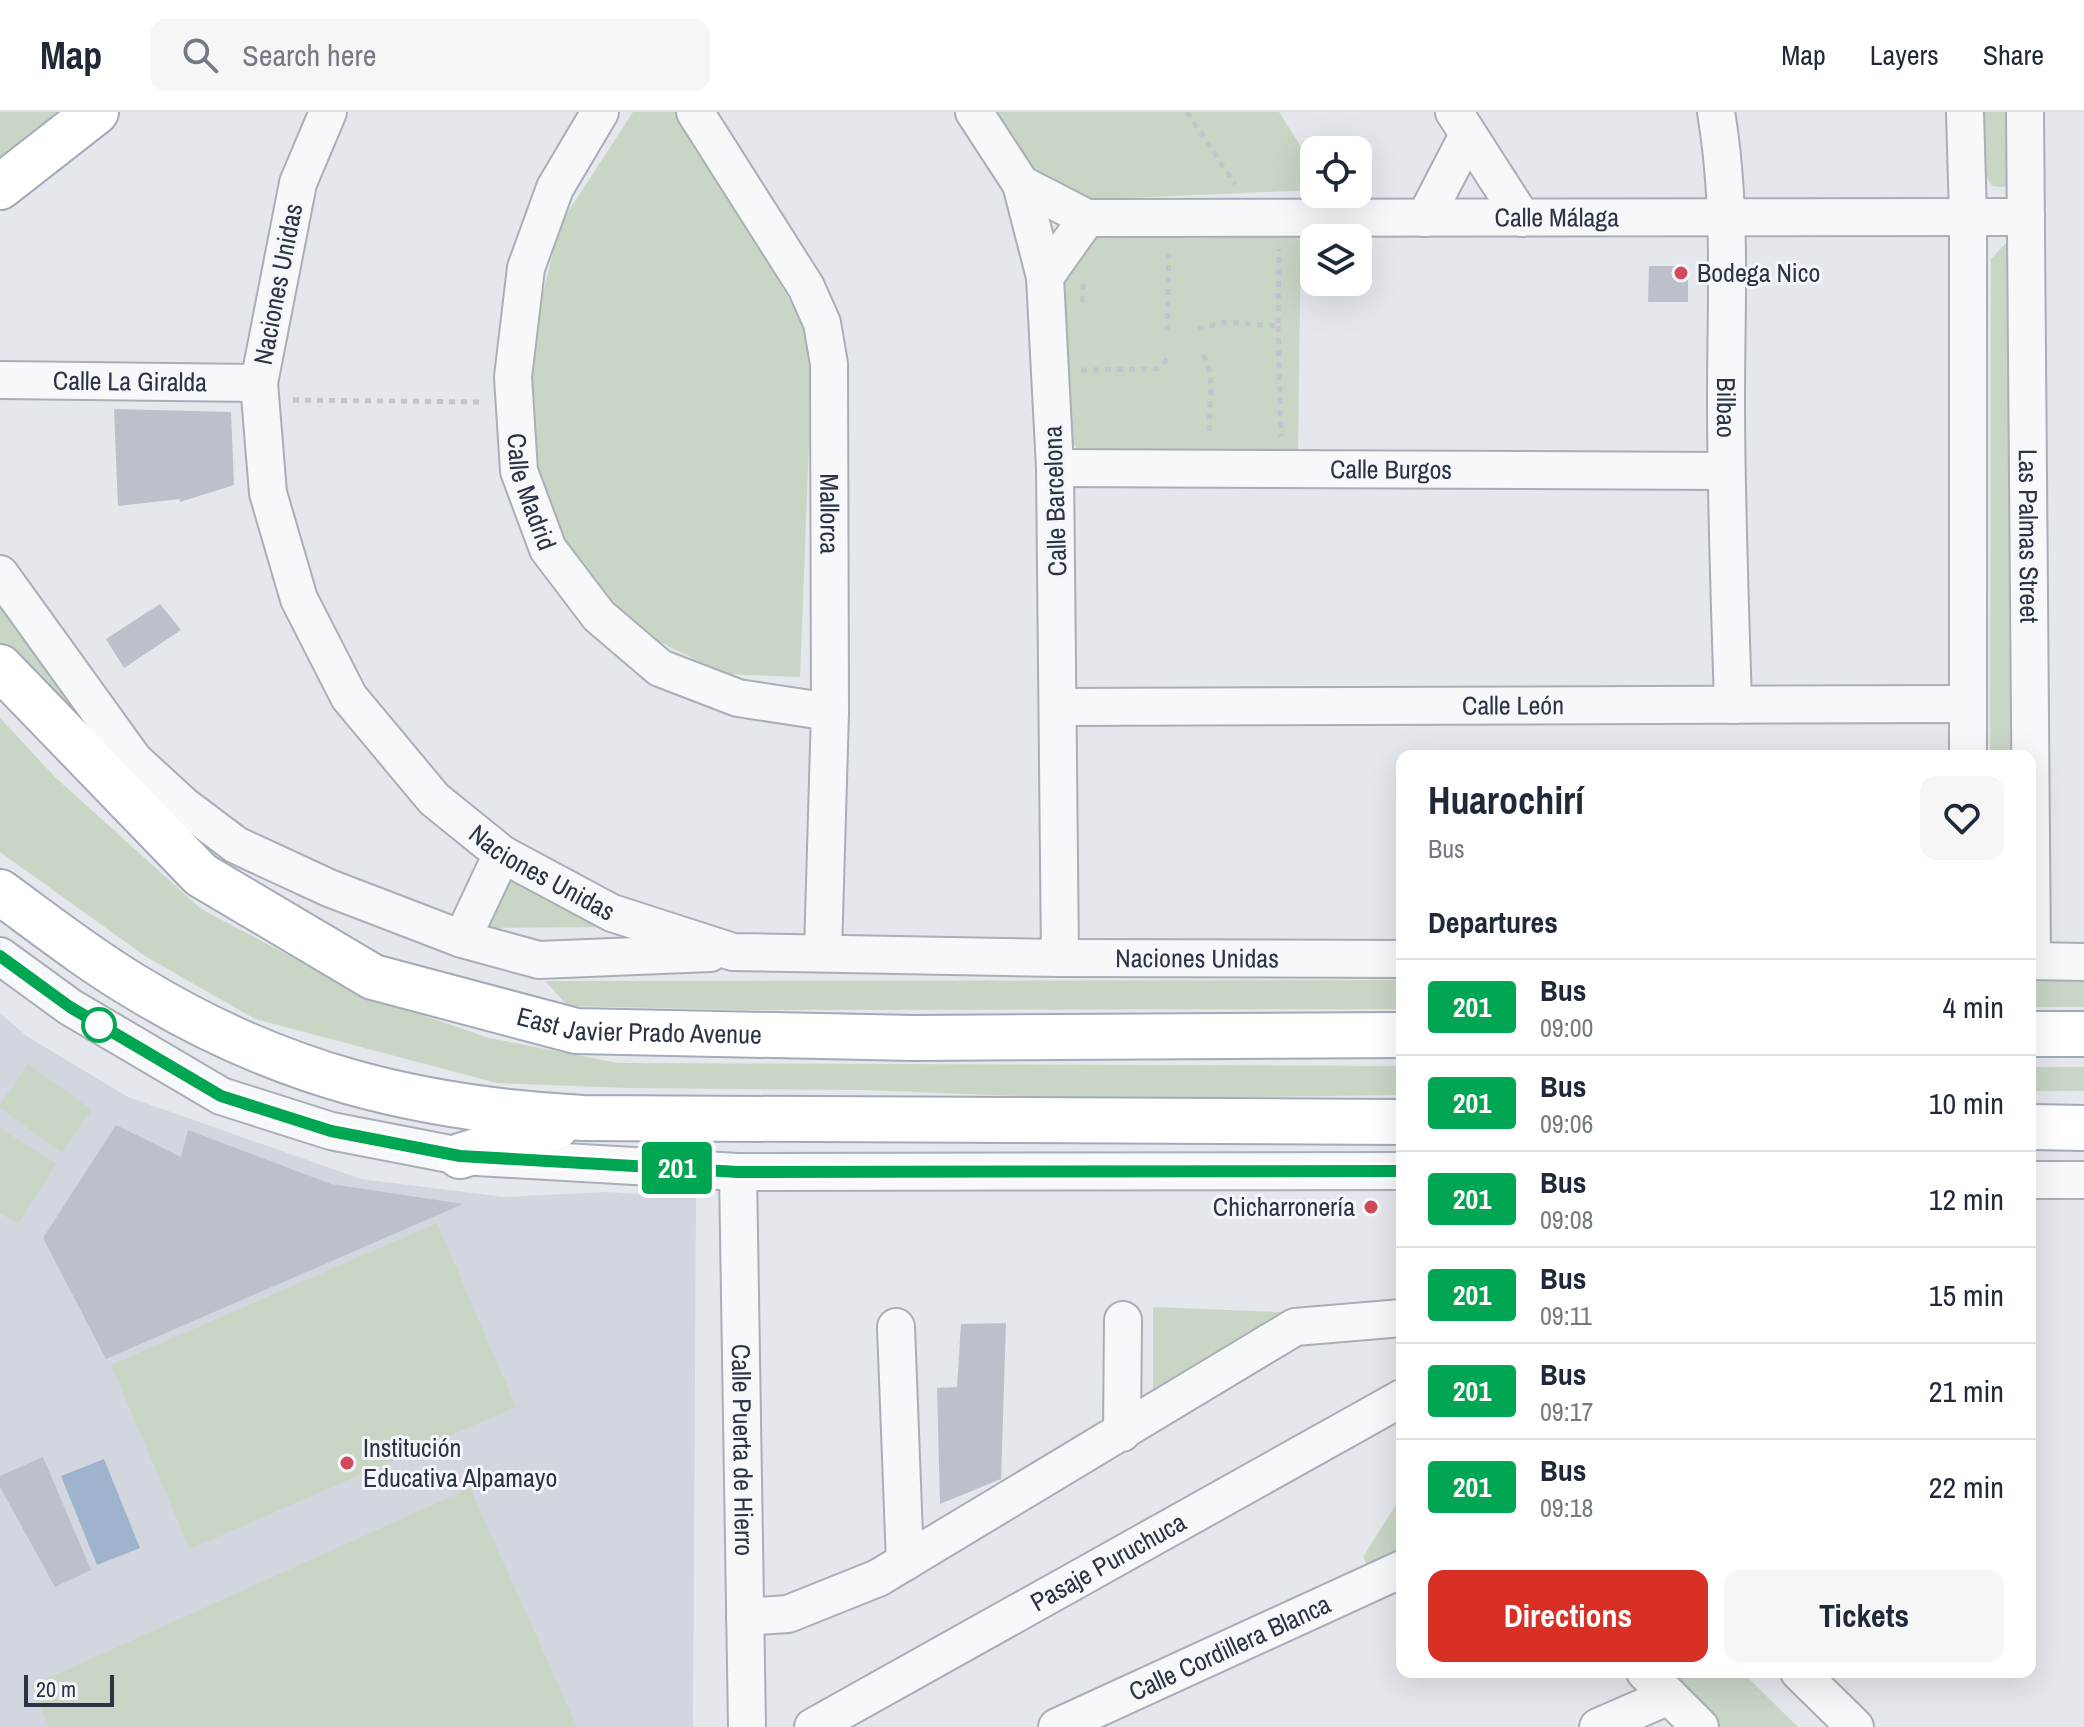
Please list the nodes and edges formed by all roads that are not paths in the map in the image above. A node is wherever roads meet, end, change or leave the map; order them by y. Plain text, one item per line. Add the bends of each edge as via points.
1 (96, 112) edge
2 (328, 112) edge
3 (600, 112) edge
4 (695, 112) edge
5 (974, 112) edge
6 (1716, 112) edge
7 (1965, 112) edge
8 (2025, 112) edge
9 (1461, 123) edge
10 (1021, 184) junction
11 (0, 187) edge
12 (1725, 217) junction
13 (1968, 217) junction
14 (2026, 217) junction
15 (1087, 218) junction
16 (1425, 218) junction
17 (1522, 218) junction
18 (1045, 277) junction
19 (0, 380) edge
20 (260, 392) junction
21 (1055, 468) junction
22 (1726, 471) junction
23 (0, 574) edge
24 (0, 667) edge
25 (1967, 704) junction
26 (1733, 705) junction
27 (1059, 707) junction
28 (830, 712) junction
29 (1968, 750) edge
30 (2030, 750) edge
31 (134, 760) junction
32 (502, 854) junction
33 (201, 875) junction
34 (0, 892) edge
35 (462, 939) junction
36 (733, 952) junction
37 (823, 952) junction
38 (0, 956) edge
39 (1060, 958) junction
40 (1396, 959) edge
41 (2036, 961) edge
42 (2084, 962) edge
43 (2036, 1034) edge
44 (2084, 1034) edge
45 (1396, 1035) edge
46 (583, 1118) junction
47 (1396, 1125) edge
48 (2036, 1127) edge
49 (2084, 1128) edge
50 (460, 1156) junction
51 (1396, 1171) edge
52 (738, 1172) junction
53 (2036, 1180) edge
54 (2084, 1180) edge
55 (1396, 1319) edge
56 (1123, 1320) dead end
57 (896, 1327) dead end
58 (1396, 1401) edge
59 (1122, 1433) junction
60 (905, 1562) junction
61 (1396, 1572) edge
62 (745, 1617) junction
63 (1805, 1678) edge
64 (1657, 1684) edge
65 (1102, 1717) edge
66 (747, 1727) edge
67 (813, 1727) edge
68 (1057, 1727) edge
69 (1598, 1727) edge
70 (1700, 1727) edge
71 (1855, 1727) edge

1 - 11 main road
2 - 20 street, Naciones Unidas via 298,183
3 - 28 street, Calle Madrid via 555,188 526,268 513,377 519,471 548,549 599,616 660,668 738,698
4 - 28 street, Mallorca via 806,287 822,323 829,364
5 - 10 street
6 - 12 street, Bilbao
7 - 13 street
8 - 14 street, Las Palmas Street
9 - 16 street
9 - 17 street
10 - 15 street
10 - 18 street, Calle Barcelona
12 - 13 street, Calle Málaga
12 - 17 street, Calle Málaga
12 - 22 street, Bilbao
13 - 14 street, Calle Málaga
13 - 25 street
14 - 30 street, Las Palmas Street
15 - 16 street, Calle Málaga via 1258,233
15 - 18 street
16 - 17 street, Calle Málaga
18 - 21 street, Calle Barcelona via 1074,370
19 - 20 street, Calle La Giralda
20 - 32 street, Naciones Unidas via 268,493 299,599 349,697 434,799
21 - 22 street, Calle Burgos
21 - 27 street, Calle Barcelona
22 - 26 street, Bilbao
23 - 31 street
24 - 33 main road, East Javier Prado Avenue
25 - 26 street, Calle León
25 - 29 street
26 - 27 street, Calle León
27 - 39 street, Calle Barcelona
28 - 37 street, Mallorca
31 - 33 main road
31 - 35 street via 236,845
32 - 35 street
32 - 36 street, Naciones Unidas via 612,913
33 - 45 main road, East Javier Prado Avenue via 373,977 576,1031 914,1038
34 - 46 main road via 133,986 263,1053 333,1078 429,1102
35 - 36 street via 539,960
36 - 37 street, Naciones Unidas
37 - 39 street, Naciones Unidas
38 - 50 street via 70,1007 221,1096 331,1131
39 - 40 street, Naciones Unidas
41 - 42 street
43 - 44 main road
46 - 47 main road
46 - 50 main road
48 - 49 main road
50 - 52 street
51 - 52 street
52 - 62 street, Calle Puerta de Hierro
53 - 54 street
55 - 59 street via 1295,1327
56 - 59 street
57 - 60 street
58 - 67 street, Pasaje Puruchuca
59 - 60 street
60 - 62 street via 788,1614
61 - 65 street, Calle Cordillera Blanca
62 - 66 street, Calle Puerta de Hierro
63 - 71 street
64 - 69 street
64 - 70 street
65 - 68 street, Calle Cordillera Blanca

